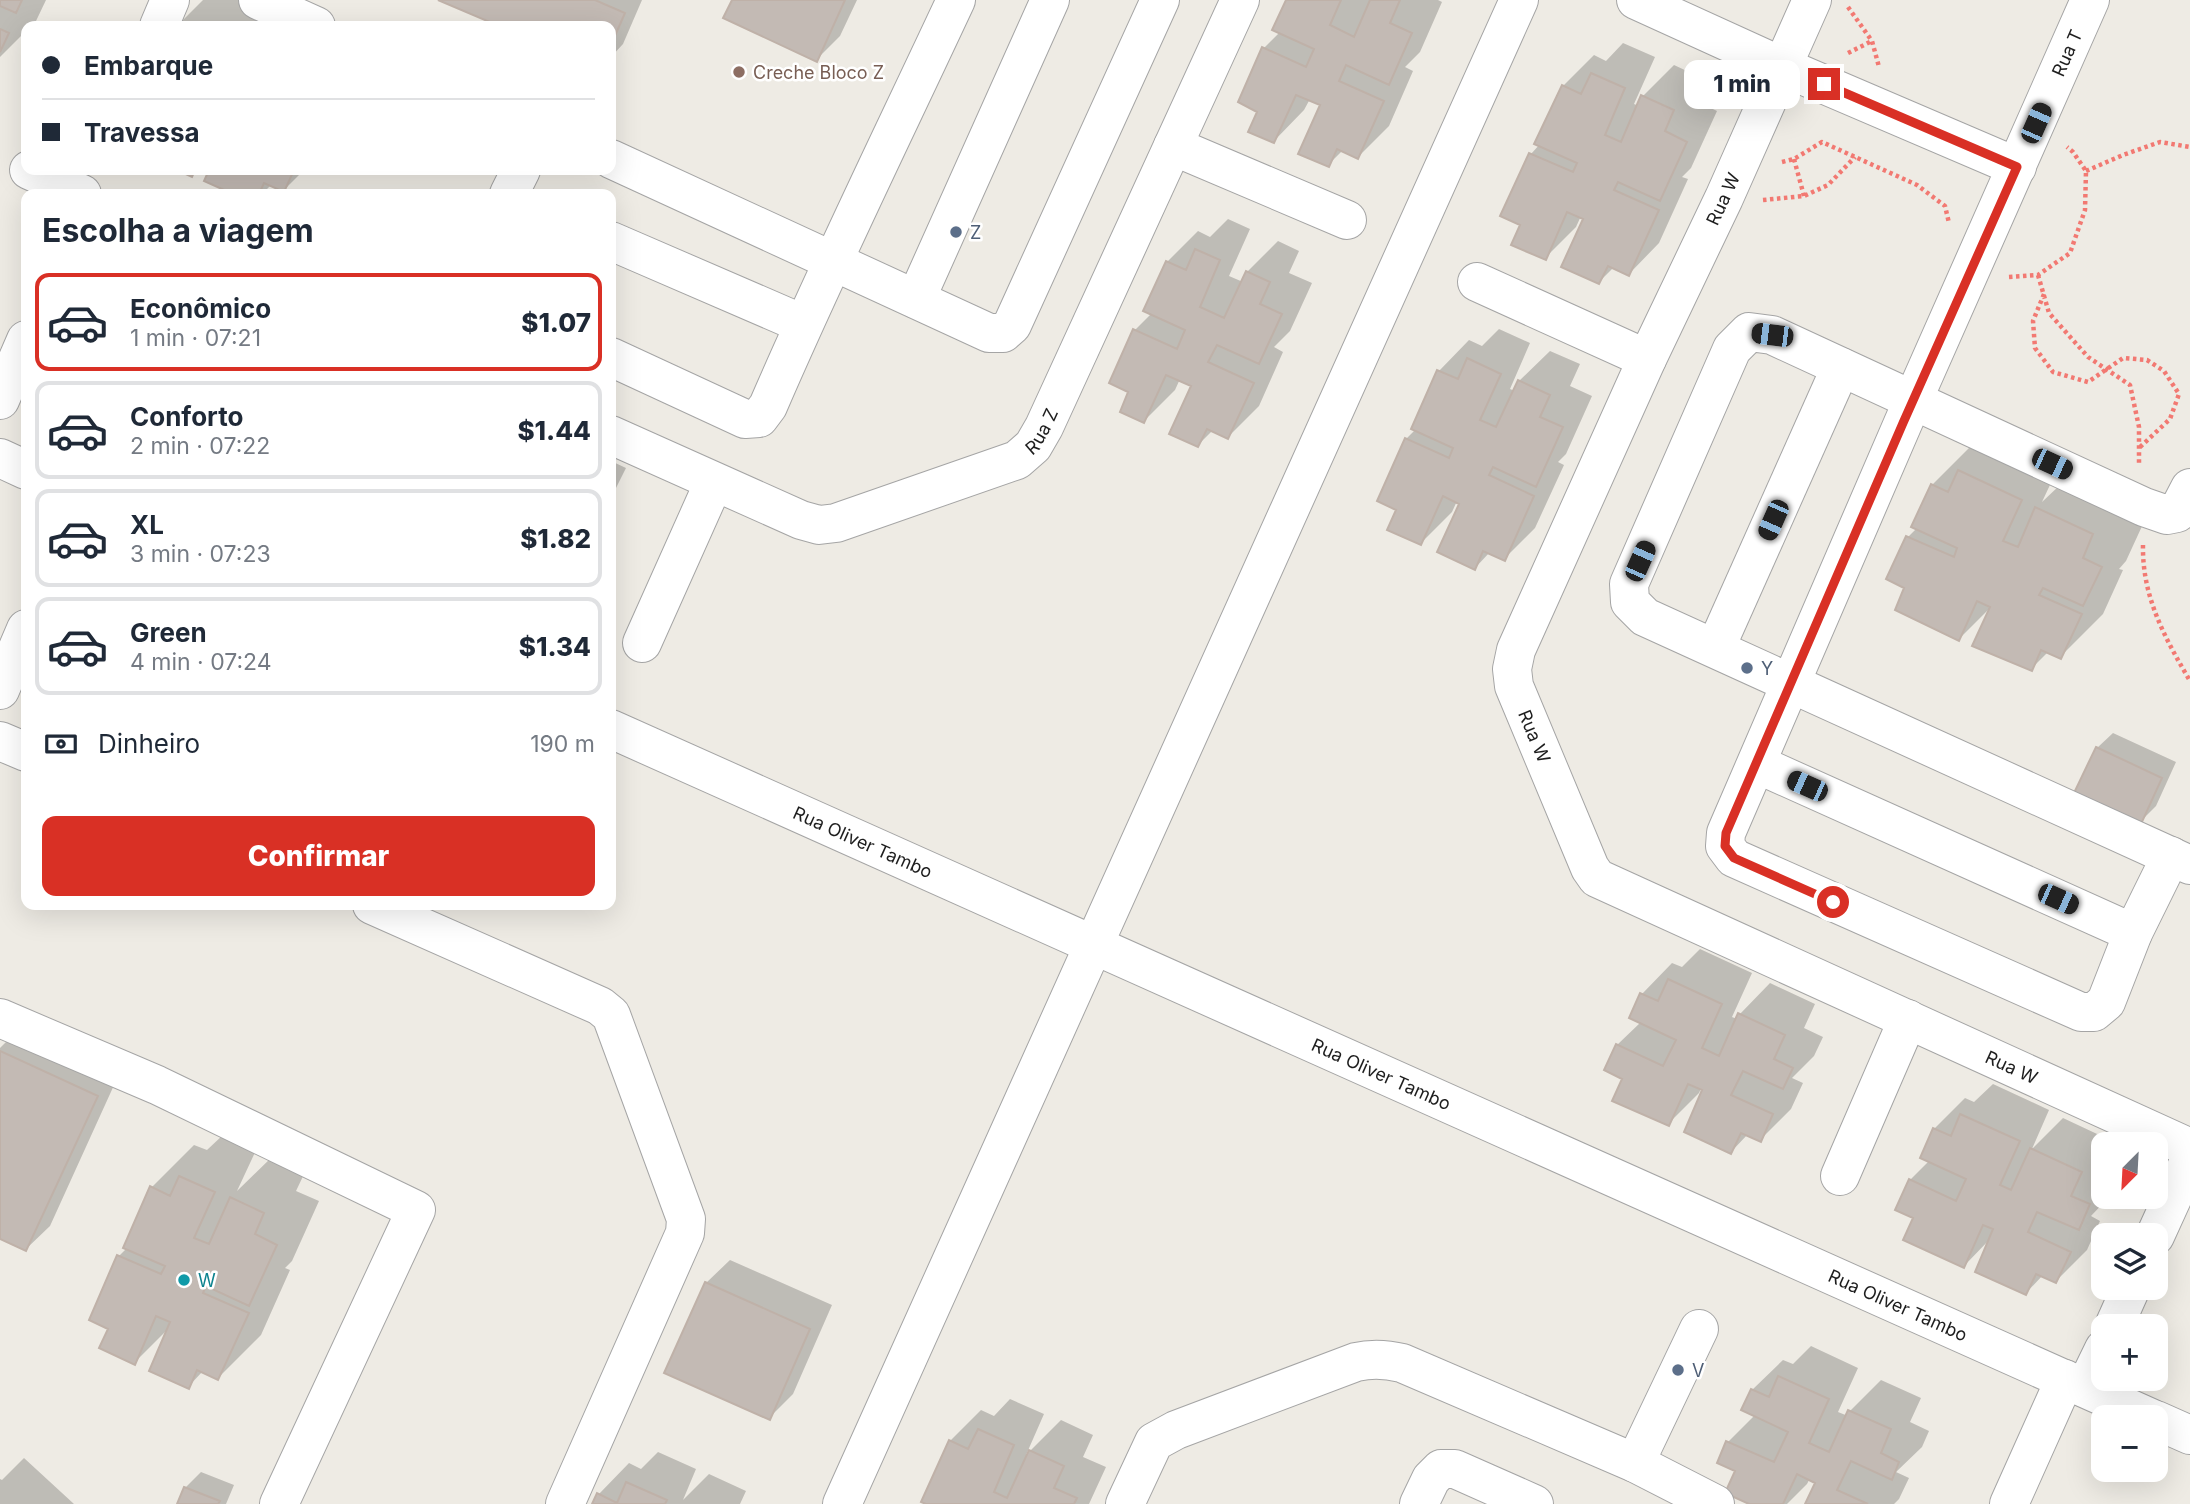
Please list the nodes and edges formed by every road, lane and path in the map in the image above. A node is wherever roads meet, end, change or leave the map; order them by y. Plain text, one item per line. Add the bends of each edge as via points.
1 (170, 0) edge
2 (258, 0) edge
3 (956, 0) edge
4 (1050, 0) edge
5 (1160, 0) edge
6 (1240, 0) edge
7 (1519, 0) edge
8 (1636, 0) edge
9 (1812, 0) edge
10 (1840, 0) edge
11 (2090, 0) edge
12 (161, 21) edge
13 (305, 21) edge
14 (1872, 41) junction
15 (1848, 53) dead end
16 (1781, 66) junction
17 (1881, 72) dead end
18 (2036, 123) junction
19 (1173, 146) junction
20 (2190, 147) edge
21 (0, 157) edge
22 (1855, 157) junction
23 (1741, 159) junction
24 (1794, 159) junction
25 (616, 161) edge
26 (21, 166) edge
27 (2017, 167) junction
28 (2087, 171) junction
29 (40, 175) edge
30 (71, 189) edge
31 (1804, 196) junction
32 (1724, 198) junction
33 (1347, 220) dead end
34 (1950, 230) dead end
35 (616, 243) edge
36 (834, 262) junction
37 (1969, 272) junction
38 (1477, 282) dead end
39 (2044, 294) dead end
40 (916, 299) junction
41 (803, 324) junction
42 (21, 352) edge
43 (616, 359) edge
44 (1647, 359) junction
45 (1841, 367) junction
46 (0, 400) edge
47 (1913, 400) junction
48 (616, 437) edge
49 (2139, 449) dead end
50 (0, 458) edge
51 (21, 468) edge
52 (714, 482) junction
53 (2190, 488) edge
54 (21, 641) edge
55 (642, 643) dead end
56 (1716, 647) junction
57 (1791, 682) junction
58 (0, 690) edge
59 (616, 731) edge
60 (0, 741) edge
61 (21, 750) edge
62 (1757, 764) junction
63 (2180, 861) edge
64 (383, 910) edge
65 (2133, 933) junction
66 (1095, 944) junction
67 (0, 1018) edge
68 (1908, 1019) junction
69 (2190, 1148) edge
70 (2190, 1159) edge
71 (1840, 1176) dead end
72 (2161, 1223) edge
73 (1699, 1329) dead end
74 (2091, 1365) edge
75 (2075, 1384) junction
76 (2122, 1405) edge
77 (2168, 1425) edge
78 (2190, 1434) edge
79 (1635, 1463) junction
80 (279, 1504) edge
81 (565, 1504) edge
82 (842, 1504) edge
83 (1125, 1504) edge
84 (1419, 1504) edge
85 (1534, 1504) edge
86 (1715, 1504) edge
87 (2009, 1504) edge

1 - 12 street
2 - 13 street
3 - 36 street
4 - 40 street
5 - 40 street via 1012,325 1003,333 989,333
6 - 19 street, Rua Z
7 - 66 street
8 - 16 street
9 - 16 street, Rua W
10 - 14 path
11 - 18 street, Rua T
14 - 15 path
14 - 17 path
16 - 23 street, Rua W
16 - 27 street
18 - 27 street, Rua T
18 - 28 path via 2073,152
19 - 33 street
19 - 52 street, Rua Z via 1044,426 1033,446 1017,460 836,523 818,525
20 - 28 path via 2160,142
21 - 26 street
22 - 24 path via 1822,142
22 - 31 path via 1828,185
22 - 34 path via 1917,185 1945,206
23 - 24 path via 1765,166
23 - 32 street, Rua W
24 - 31 path
25 - 36 street
27 - 37 street, Rua T
28 - 37 path via 2085,210 2070,253 2038,275 2004,278
29 - 30 street
31 - 32 path via 1770,201
32 - 44 street, Rua W
35 - 41 street
36 - 40 street
36 - 41 street
37 - 47 street, Rua T
38 - 44 street
39 - 49 path via 2033,321 2035,348 2053,372 2088,382 2123,358 2147,360 2164,371 2179,394 2170,419
41 - 43 street via 759,418 745,419
42 - 46 street
44 - 68 street, Rua W via 1516,650 1514,686 1597,878
45 - 47 street
45 - 56 street
45 - 56 street via 1772,335 1749,332 1732,349 1629,584 1630,602 1645,617
47 - 53 street via 2167,515 2177,513
47 - 57 street, Rua T
48 - 52 street, Rua Z
50 - 51 street
52 - 55 street
54 - 58 street
56 - 57 street
57 - 62 street, Rua T
57 - 63 street
59 - 66 street, Rua Oliver Tambo
60 - 61 street
62 - 65 street
62 - 65 street, Rua T via 1726,833 1725,846 1734,858 2081,1012 2094,1012 2106,1002
63 - 65 street, Rua T
64 - 81 street via 600,1006 611,1015 686,1219 685,1234
66 - 75 street, Rua Oliver Tambo
66 - 82 street
67 - 80 street via 157,1085 416,1210
68 - 69 street, Rua W
68 - 71 street
70 - 72 street
73 - 79 street
74 - 75 street
75 - 76 street, Rua Oliver Tambo
75 - 87 street
77 - 78 street, Rua Oliver Tambo
79 - 83 street via 1402,1363 1370,1359 1154,1441
79 - 86 street
84 - 85 street via 1430,1479 1441,1469 1455,1469

